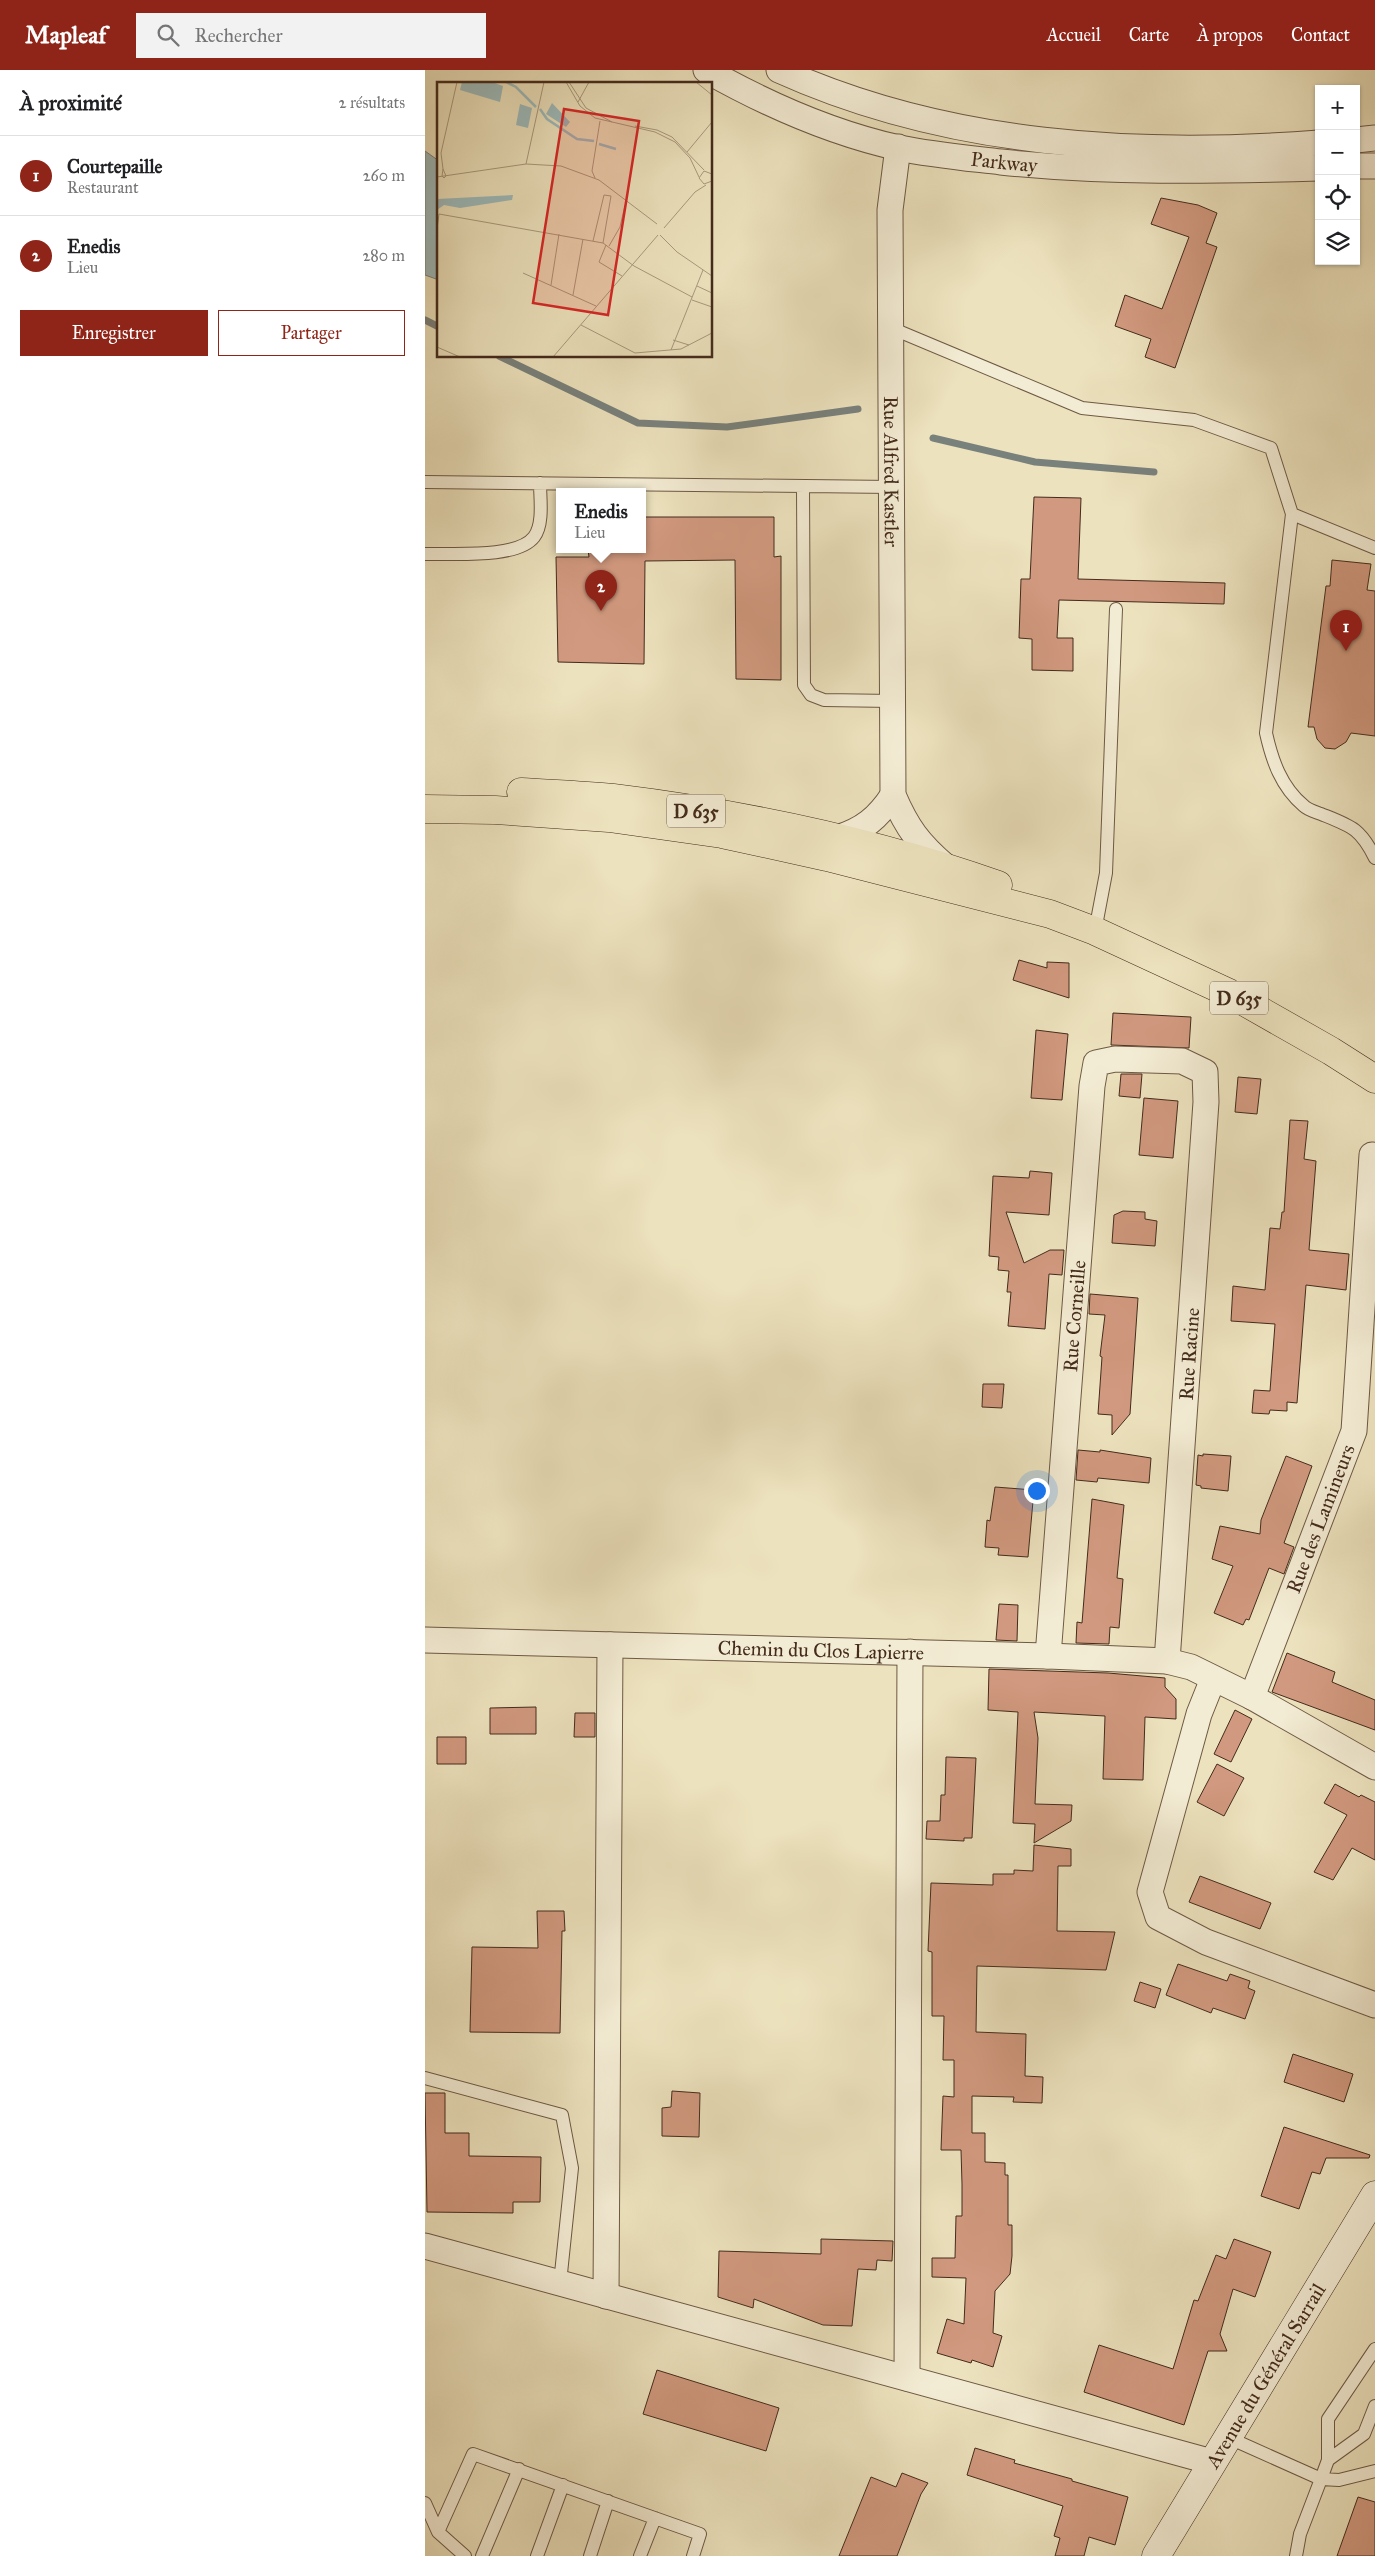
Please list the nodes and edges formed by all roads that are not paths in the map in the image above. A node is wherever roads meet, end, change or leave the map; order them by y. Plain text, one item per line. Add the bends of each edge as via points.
1 (707, 70) edge
2 (779, 70) edge
3 (1375, 138) edge
4 (1360, 140) edge
5 (1315, 143) edge
6 (898, 148) junction
7 (1360, 166) edge
8 (1375, 166) edge
9 (1315, 168) edge
10 (891, 328) junction
11 (425, 482) edge
12 (540, 483) junction
13 (803, 486) junction
14 (892, 487) junction
15 (1291, 514) junction
16 (1375, 548) edge
17 (425, 554) edge
18 (1116, 608) dead end
19 (893, 700) junction
20 (425, 790) edge
21 (893, 796) junction
22 (425, 809) edge
23 (837, 838) junction
24 (1375, 858) edge
25 (946, 867) junction
26 (1050, 914) junction
27 (1095, 932) junction
28 (1182, 1061) joint
29 (1375, 1079) edge
30 (1372, 1155) dead end
31 (425, 1640) edge
32 (610, 1644) junction
33 (911, 1652) junction
34 (1048, 1656) junction
35 (1167, 1661) junction
36 (1213, 1679) junction
37 (1252, 1697) junction
38 (1375, 1767) edge
39 (1375, 2006) edge
40 (425, 2078) edge
41 (1375, 2195) edge
42 (425, 2246) edge
43 (559, 2283) junction
44 (605, 2296) junction
45 (1375, 2349) edge
46 (907, 2378) junction
47 (1375, 2406) edge
48 (1227, 2437) junction
49 (1328, 2460) junction
50 (1212, 2462) junction
51 (519, 2469) junction
52 (1375, 2471) edge
53 (1321, 2479) junction
54 (563, 2485) junction
55 (609, 2500) junction
56 (425, 2503) edge
57 (655, 2518) junction
58 (438, 2532) junction
59 (465, 2556) edge
60 (482, 2556) edge
61 (537, 2556) edge
62 (590, 2556) edge
63 (640, 2556) edge
64 (693, 2556) edge
65 (1156, 2556) edge
66 (1296, 2556) edge

1 - 6 street, Parkway via 784,109
2 - 5 street, Parkway via 832,92 906,115 1025,138 1193,149
3 - 4 street
6 - 9 street, Parkway via 935,155 1075,169
6 - 10 street, Rue Alfred Kastler via 890,210
7 - 8 street
10 - 14 street, Rue Alfred Kastler
10 - 15 lane via 1082,408 1194,420 1271,448
11 - 12 lane
12 - 13 lane
12 - 17 lane via 539,523 534,536 522,546 507,551
13 - 14 lane
13 - 19 lane via 804,685 811,695 824,700
14 - 19 street, Rue Alfred Kastler
15 - 16 lane
15 - 24 lane via 1266,733 1272,762 1286,786 1305,807 1354,827
18 - 27 lane via 1106,873
19 - 21 street, Rue Alfred Kastler
20 - 23 main road, D 635 via 611,798 724,815
21 - 23 street via 867,825
21 - 25 street, Rue Alfred Kastler via 906,826
22 - 26 main road, D 635 via 609,818 722,834 827,857
23 - 25 main road, D 635
25 - 26 main road, D 635 via 999,885
26 - 27 main road, D 635
27 - 29 main road, D 635 via 1229,993
28 - 34 street, Rue Corneille via 1115,1059 1096,1063 1091,1086
28 - 35 street, Rue Racine via 1205,1072 1207,1102
30 - 37 street, Rue des Lamineurs via 1354,1430
31 - 32 street, Chemin du Clos Lapierre
32 - 33 street, Chemin du Clos Lapierre
32 - 44 street
33 - 34 street, Chemin du Clos Lapierre
33 - 46 street
34 - 35 street, Chemin du Clos Lapierre
35 - 36 street, Chemin du Clos Lapierre via 1191,1667
36 - 37 street, Chemin du Clos Lapierre
36 - 39 street via 1199,1714 1150,1892 1158,1917 1206,1942
37 - 38 street, Chemin du Clos Lapierre
40 - 43 lane via 562,2115 572,2168
41 - 48 main road, Avenue du Général Sarrail
42 - 43 street
43 - 44 street
44 - 46 street
45 - 49 lane via 1328,2419
46 - 50 street
47 - 49 lane via 1364,2434
48 - 50 main road, Avenue du Général Sarrail
48 - 53 lane
49 - 53 lane
50 - 65 main road, Avenue du Général Sarrail
51 - 54 lane
51 - 58 lane via 473,2454
51 - 60 lane
52 - 53 lane via 1339,2480
53 - 66 lane via 1300,2534
54 - 55 lane
54 - 61 lane
55 - 57 lane
55 - 62 lane
56 - 58 lane
57 - 63 lane
57 - 64 lane via 700,2534
58 - 59 lane

